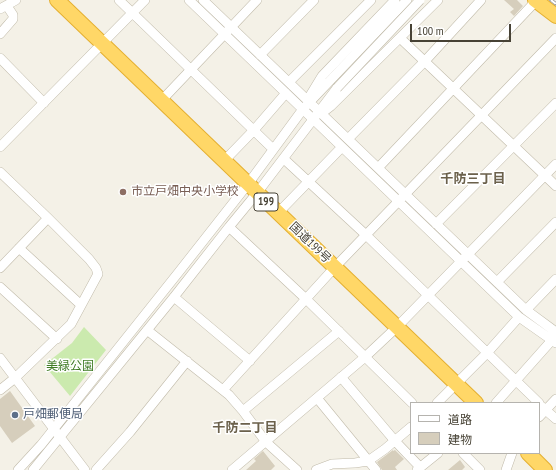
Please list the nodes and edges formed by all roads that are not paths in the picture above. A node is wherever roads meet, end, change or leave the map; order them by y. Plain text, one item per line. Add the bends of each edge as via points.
1 (16, 0) edge
2 (57, 0) edge
3 (119, 0) edge
4 (145, 0) edge
5 (189, 0) edge
6 (203, 0) edge
7 (257, 0) edge
8 (314, 0) edge
9 (395, 0) edge
10 (409, 0) edge
11 (420, 0) edge
12 (438, 0) edge
13 (481, 0) edge
14 (536, 1) edge
15 (366, 2) edge
16 (3, 7) edge
17 (133, 13) junction
18 (425, 14) junction
19 (556, 16) edge
20 (231, 27) junction
21 (0, 34) edge
22 (224, 34) junction
23 (400, 38) junction
24 (556, 38) edge
25 (102, 44) junction
26 (260, 55) junction
27 (0, 58) edge
28 (425, 61) junction
29 (191, 69) junction
30 (289, 82) junction
31 (454, 88) junction
32 (286, 93) junction
33 (161, 101) junction
34 (308, 101) junction
35 (44, 103) junction
36 (556, 103) edge
37 (303, 109) junction
38 (321, 112) junction
39 (481, 115) junction
40 (313, 119) junction
41 (254, 130) junction
42 (348, 139) junction
43 (342, 146) junction
44 (514, 146) junction
45 (0, 147) edge
46 (273, 149) junction
47 (284, 159) junction
48 (224, 161) junction
49 (556, 164) edge
50 (378, 168) junction
51 (0, 172) edge
52 (545, 176) junction
53 (308, 182) junction
54 (556, 186) edge
55 (253, 189) junction
56 (406, 194) junction
57 (399, 201) junction
58 (278, 213) junction
59 (48, 218) junction
60 (556, 222) edge
61 (436, 224) junction
62 (229, 227) junction
63 (366, 235) junction
64 (19, 248) junction
65 (468, 254) junction
66 (460, 261) junction
67 (335, 267) junction
68 (0, 268) edge
69 (556, 279) edge
70 (497, 282) junction
71 (0, 287) edge
72 (429, 296) junction
73 (174, 297) junction
74 (306, 299) junction
75 (81, 305) junction
76 (523, 314) junction
77 (397, 327) junction
78 (147, 330) junction
79 (339, 331) junction
80 (555, 335) edge
81 (57, 339) junction
82 (487, 353) junction
83 (365, 357) junction
84 (0, 358) edge
85 (186, 361) junction
86 (250, 361) junction
87 (341, 377) junction
88 (16, 378) junction
89 (515, 381) junction
90 (456, 384) junction
91 (0, 390) edge
92 (223, 390) junction
93 (317, 398) junction
94 (556, 398) edge
95 (411, 402) edge
96 (438, 402) edge
97 (475, 402) edge
98 (497, 402) edge
99 (538, 402) edge
100 (541, 405) edge
101 (243, 411) junction
102 (556, 419) edge
103 (410, 428) edge
104 (54, 429) junction
105 (60, 437) junction
106 (395, 441) junction
107 (266, 442) junction
108 (437, 454) edge
109 (464, 454) edge
110 (512, 454) edge
111 (529, 454) edge
112 (368, 460) junction
113 (418, 469) edge
114 (18, 470) edge
115 (33, 470) edge
116 (85, 470) edge
117 (96, 470) edge
118 (232, 470) edge
119 (297, 470) edge
120 (316, 470) edge
121 (376, 470) edge
122 (480, 470) edge
123 (506, 470) edge
124 (546, 470) edge

1 - 16 street
2 - 25 highway, 国道199号 / 199
3 - 17 street
4 - 17 street
5 - 22 street
6 - 20 street
7 - 20 street
8 - 26 street
9 - 34 street via 322,76
10 - 18 street
10 - 34 street
11 - 38 street, bridge via 337,88
12 - 18 street
13 - 28 street
14 - 19 highway
14 - 31 street
15 - 30 street
16 - 21 street via 13,19
17 - 25 street
17 - 29 street
18 - 23 street
20 - 22 street
20 - 26 street
22 - 29 street
22 - 32 street
23 - 28 street
23 - 38 street via 331,106
24 - 39 street
25 - 33 highway, 国道199号 / 199
25 - 35 street
26 - 30 street
27 - 35 street
28 - 31 street
28 - 42 street
29 - 33 street
29 - 41 street
30 - 34 street
31 - 39 street
31 - 50 street
32 - 37 street
32 - 41 street
33 - 48 highway, 国道199号 / 199
34 - 37 street
34 - 38 street
35 - 45 street
36 - 44 street
37 - 40 street
37 - 46 street
38 - 40 street
38 - 42 street
39 - 44 street
39 - 56 street
40 - 43 street
40 - 47 street
41 - 46 street
41 - 48 street
42 - 50 street
43 - 53 street
43 - 57 street
44 - 52 street
44 - 61 street
46 - 55 street
47 - 53 street
47 - 55 street
48 - 55 highway, 国道199号 / 199
49 - 52 street
50 - 56 street
51 - 59 street
52 - 54 street
52 - 65 street
53 - 58 street
53 - 63 street
55 - 58 highway, 国道199号 / 199
55 - 62 street
55 - 104 street
56 - 57 street
56 - 61 street
57 - 63 street
57 - 66 street
58 - 67 highway, 国道199号 / 199
59 - 64 street
59 - 75 street via 96,268 98,274
60 - 70 street
61 - 65 street
62 - 73 street
62 - 74 street
63 - 67 street
63 - 72 street
64 - 68 street
64 - 75 street
65 - 66 street
65 - 70 street
66 - 72 street
66 - 76 street
67 - 74 street
67 - 77 highway, 国道199号 / 199
69 - 76 street
70 - 76 street
71 - 81 street
72 - 77 street
72 - 82 street
73 - 78 street
73 - 86 street
74 - 79 street
74 - 86 street
75 - 81 street via 71,324
76 - 80 street
76 - 82 street
77 - 83 street
77 - 90 highway, 国道199号 / 199
78 - 85 street
78 - 105 street
79 - 83 street
79 - 101 street
80 - 89 street
81 - 88 street
82 - 89 street
82 - 90 street
83 - 87 street
83 - 95 street
84 - 88 street
85 - 92 street
85 - 117 street via 130,432
86 - 92 street
87 - 93 street
87 - 106 street
88 - 91 street
88 - 104 street
89 - 98 street
89 - 99 street
90 - 96 street
90 - 97 highway, 国道199号 / 199
92 - 101 street
93 - 107 street
93 - 112 street
94 - 100 street
100 - 102 street
101 - 107 street
103 - 106 street
104 - 105 street
104 - 114 street
105 - 115 street
105 - 116 street
106 - 112 street
106 - 113 street
107 - 118 street
107 - 119 street
108 - 113 street
109 - 122 street
110 - 123 street
111 - 124 highway
112 - 120 street via 332,464
112 - 121 street

